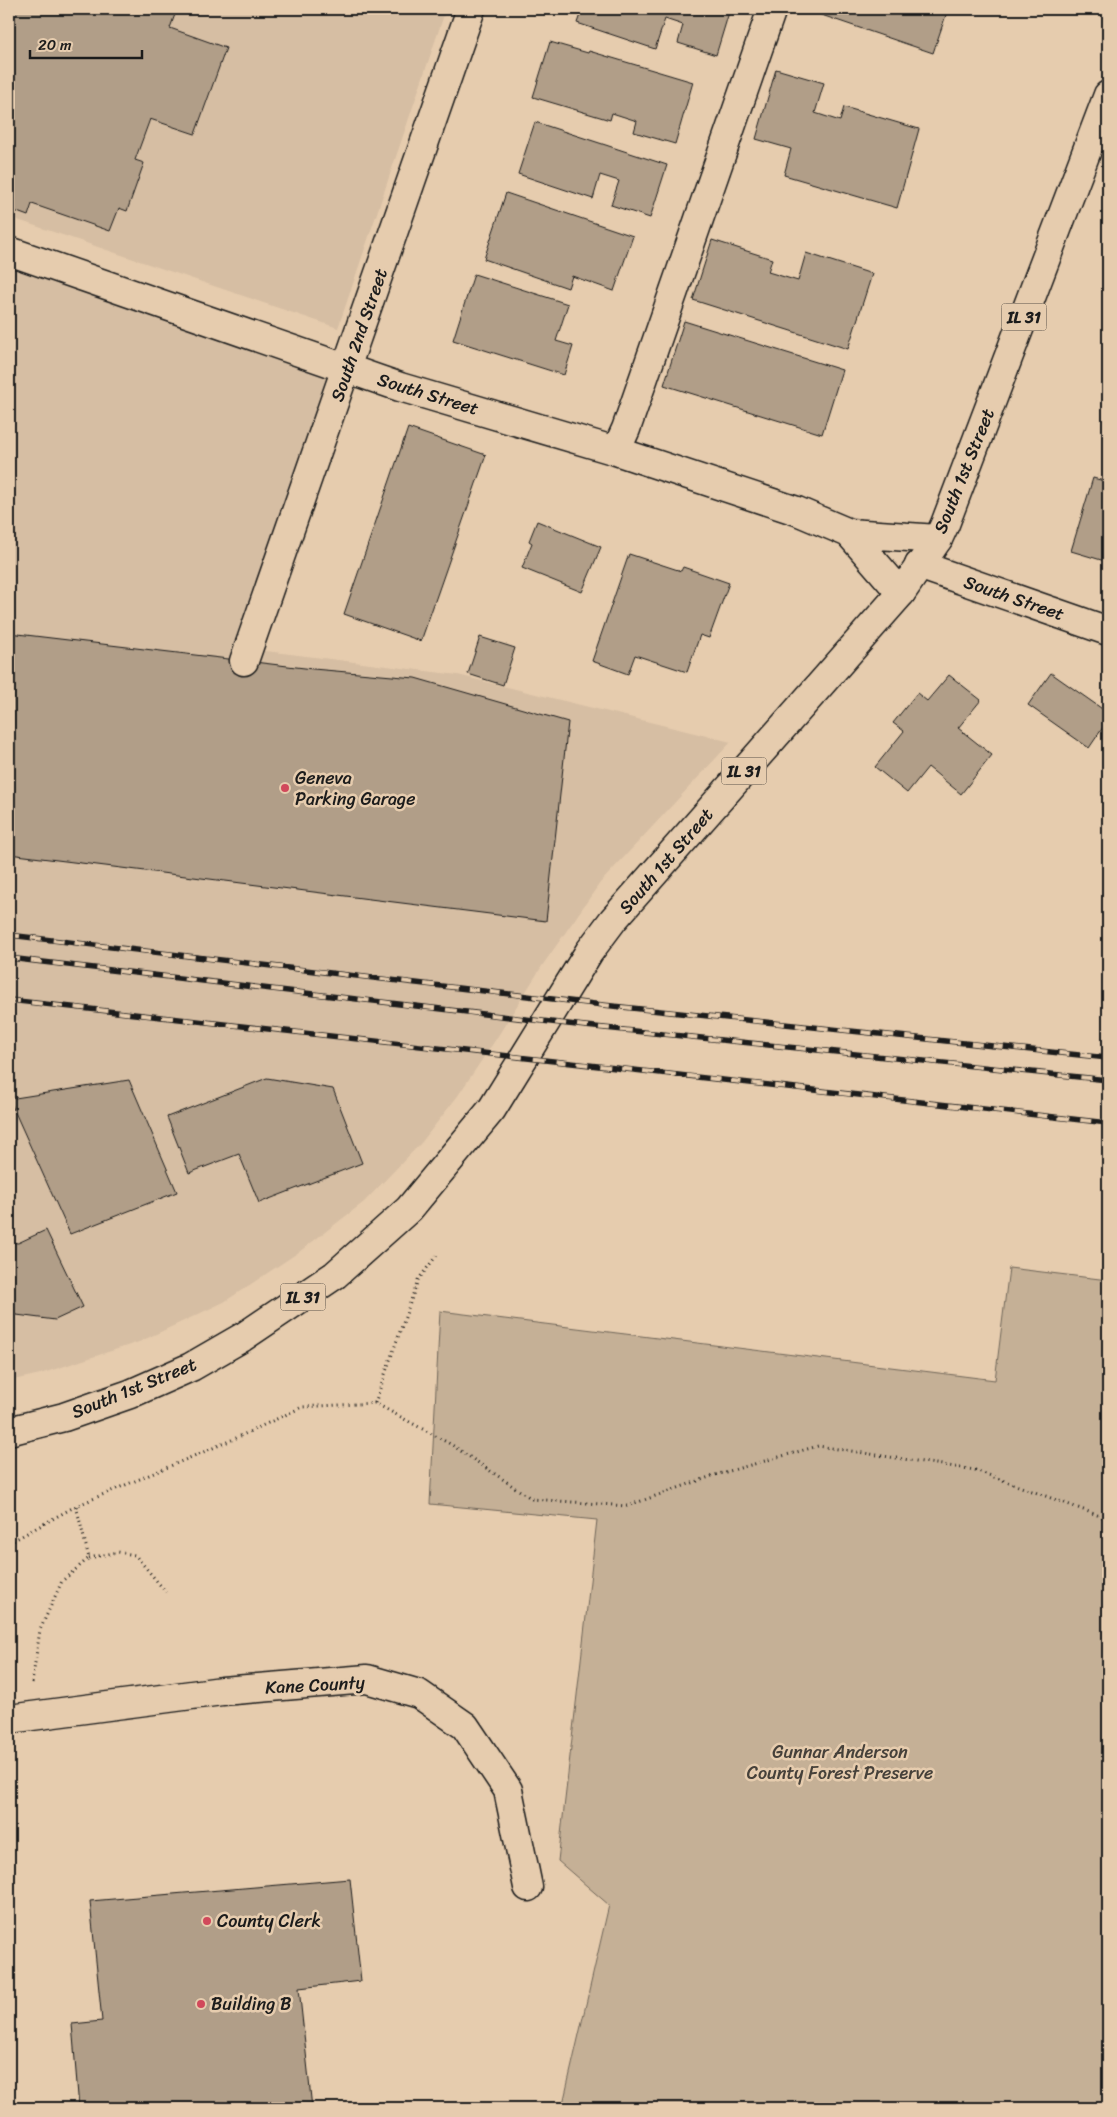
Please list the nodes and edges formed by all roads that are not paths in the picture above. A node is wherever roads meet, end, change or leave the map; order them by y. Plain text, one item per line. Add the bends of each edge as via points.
1 (471, 9) edge
2 (772, 9) edge
3 (1108, 95) edge
4 (9, 251) edge
5 (348, 368) junction
6 (616, 451) junction
7 (849, 534) junction
8 (938, 539) junction
9 (919, 565) junction
10 (901, 593) junction
11 (1108, 631) edge
12 (244, 661) dead end
13 (9, 1431) edge
14 (21, 1717) edge
15 (528, 1887) dead end

1 - 5 street, South 2nd Street
2 - 6 street
3 - 8 street, South 1st Street / IL 31
4 - 5 street, South Street
5 - 6 street, South Street via 400,387
5 - 12 street, South 2nd Street
6 - 7 street, South Street via 797,512
7 - 8 street, South Street
7 - 10 street, South Street
8 - 9 street, South 1st Street / IL 31
9 - 10 street, South 1st Street / IL 31
9 - 11 street, South Street
10 - 13 street, South 1st Street / IL 31 via 613,920 589,952 492,1109 409,1209 336,1274 243,1337 191,1367 130,1394 64,1417
14 - 15 street, Kane County via 222,1691 366,1679 419,1694 465,1726 508,1790

